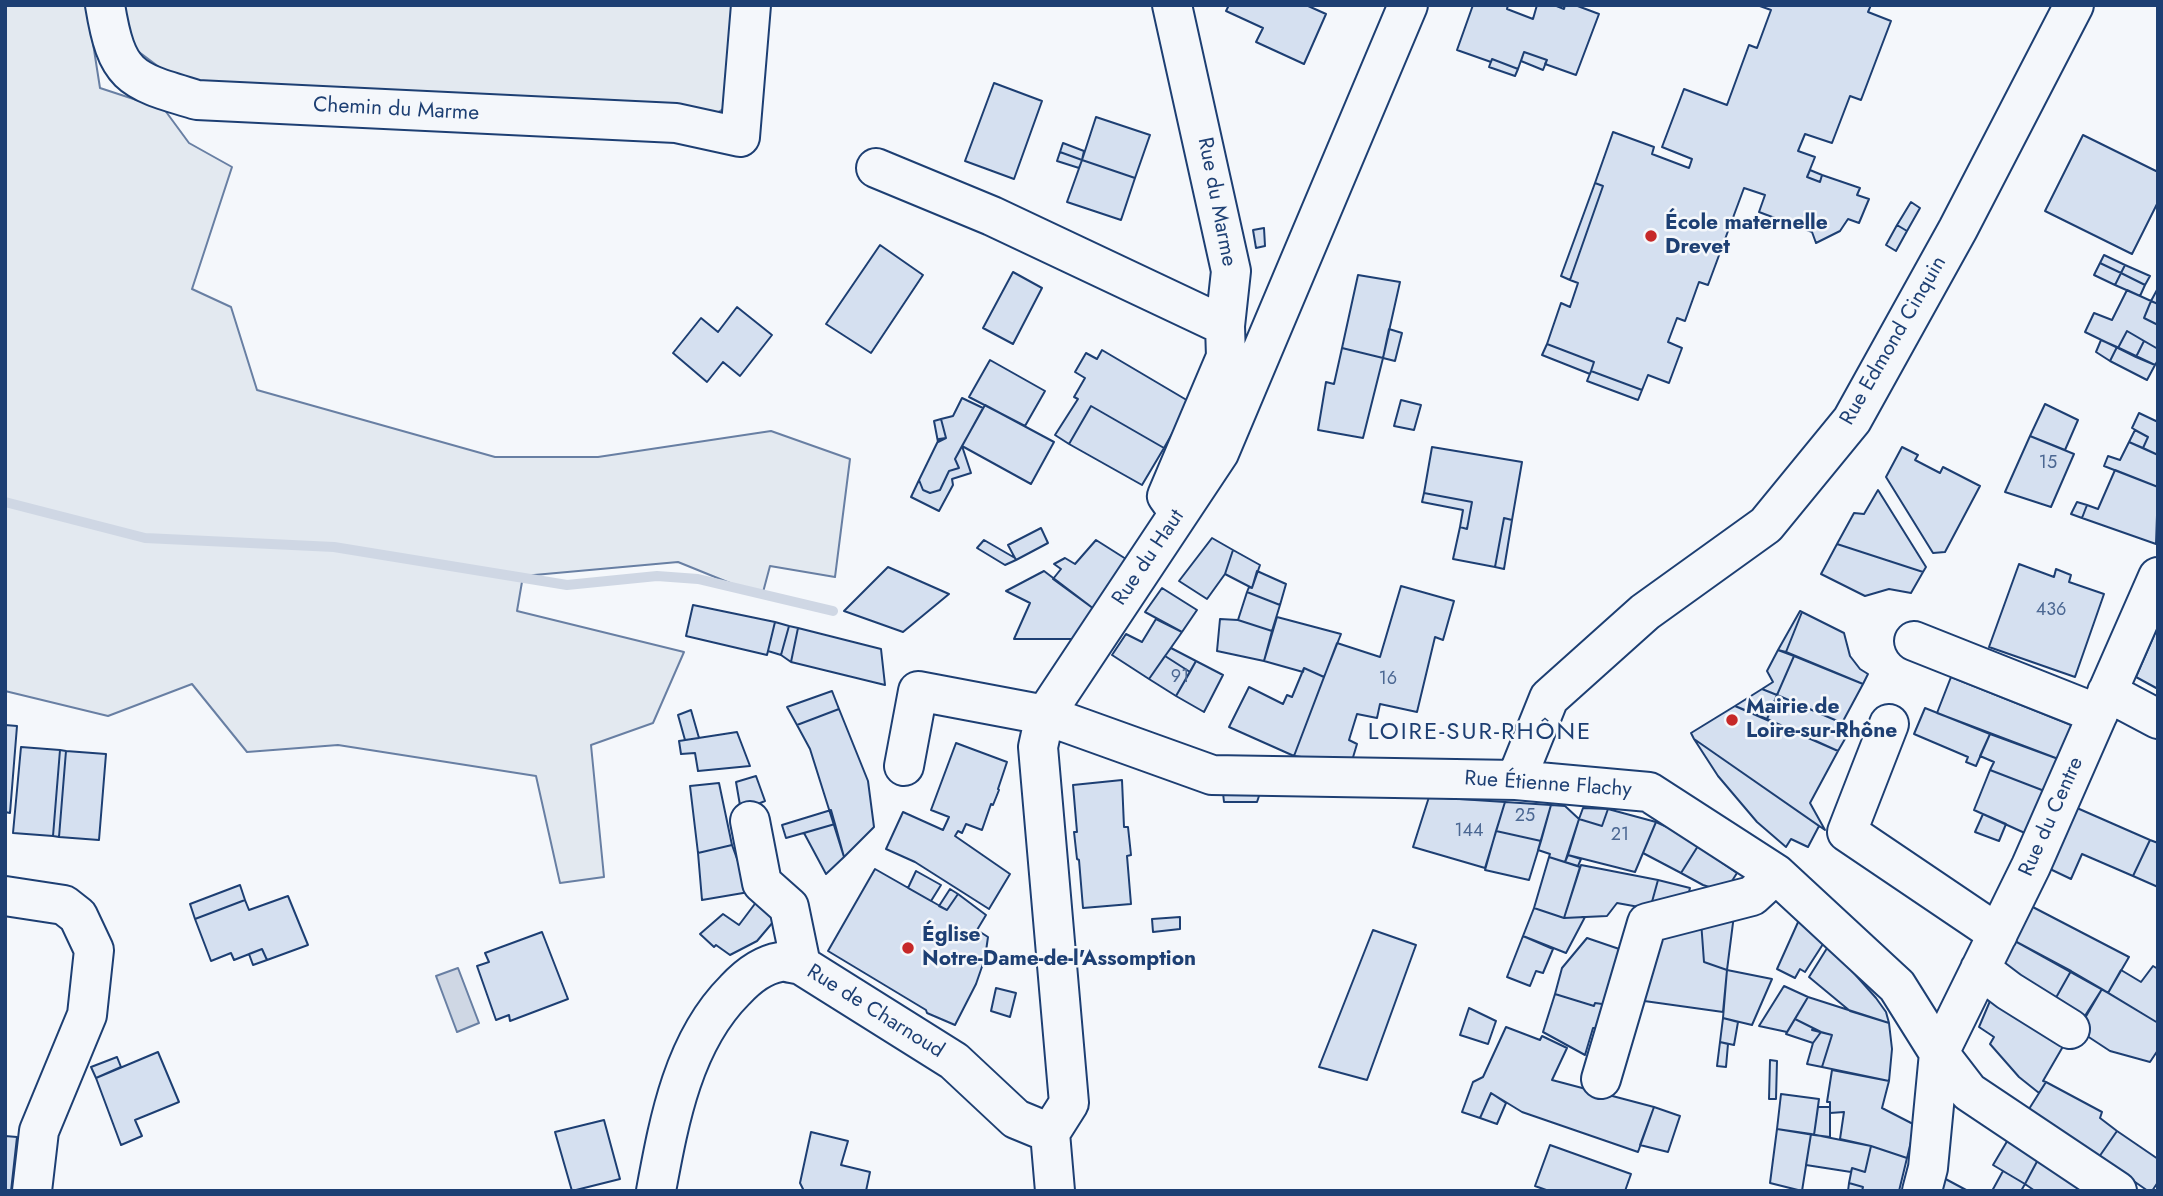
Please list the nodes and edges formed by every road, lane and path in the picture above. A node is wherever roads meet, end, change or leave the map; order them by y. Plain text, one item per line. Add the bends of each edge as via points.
1 (105, 5) edge
2 (751, 5) edge
3 (1172, 5) edge
4 (1408, 5) edge
5 (2074, 5) edge
6 (876, 167) dead end
7 (1225, 326) junction
8 (1179, 513) junction
9 (2158, 577) edge
10 (1914, 641) dead end
11 (2103, 703) junction
12 (1045, 715) junction
13 (2158, 719) edge
14 (1889, 724) dead end
15 (904, 766) dead end
16 (1516, 779) junction
17 (750, 821) dead end
18 (1776, 874) junction
19 (5, 896) edge
20 (1997, 934) junction
21 (801, 965) junction
22 (1980, 969) junction
23 (2070, 1029) dead end
24 (1939, 1052) junction
25 (1601, 1079) dead end
26 (1051, 1133) junction
27 (32, 1191) edge
28 (656, 1191) edge
29 (1055, 1191) edge
30 (1922, 1191) edge
31 (2117, 1191) edge

1 - 2 street, Chemin du Marme via 111,41 122,64 145,85 197,100 676,123 740,136
3 - 7 street, Rue du Marme via 1231,271
4 - 8 street, Rue du Haut via 1219,453
5 - 16 street, Rue Edmond Cinquin via 1852,420 1766,525 1645,612 1549,698
6 - 7 street via 992,216
7 - 8 street, Rue du Marme via 1226,357 1167,496
8 - 12 street, Rue du Haut
9 - 11 street, Rue du Centre
10 - 11 street
11 - 13 street
11 - 20 street, Rue du Centre
12 - 15 street, Rue Étienne Flachy via 918,691
12 - 16 street, Rue Étienne Flachy via 1212,775
12 - 26 street, Rue du Haut via 1038,747 1069,1103
14 - 20 street via 1847,832
16 - 18 street, Rue Étienne Flachy via 1649,792
17 - 21 street via 762,883 789,907
18 - 24 street, Rue Étienne Flachy via 1897,986
18 - 25 street via 1752,895 1647,923
19 - 27 street via 64,905 78,916 94,950 88,1014 39,1131
20 - 22 street, Rue du Centre
21 - 26 street, Rue de Charnoud via 954,1061 1016,1119
21 - 28 street, Rue de Charnoud via 781,961 762,968 720,1005 696,1046 673,1108
22 - 23 street
22 - 24 street, Rue du Centre
24 - 30 street
24 - 31 street, Rue Étienne Flachy via 1969,1092
26 - 29 street

